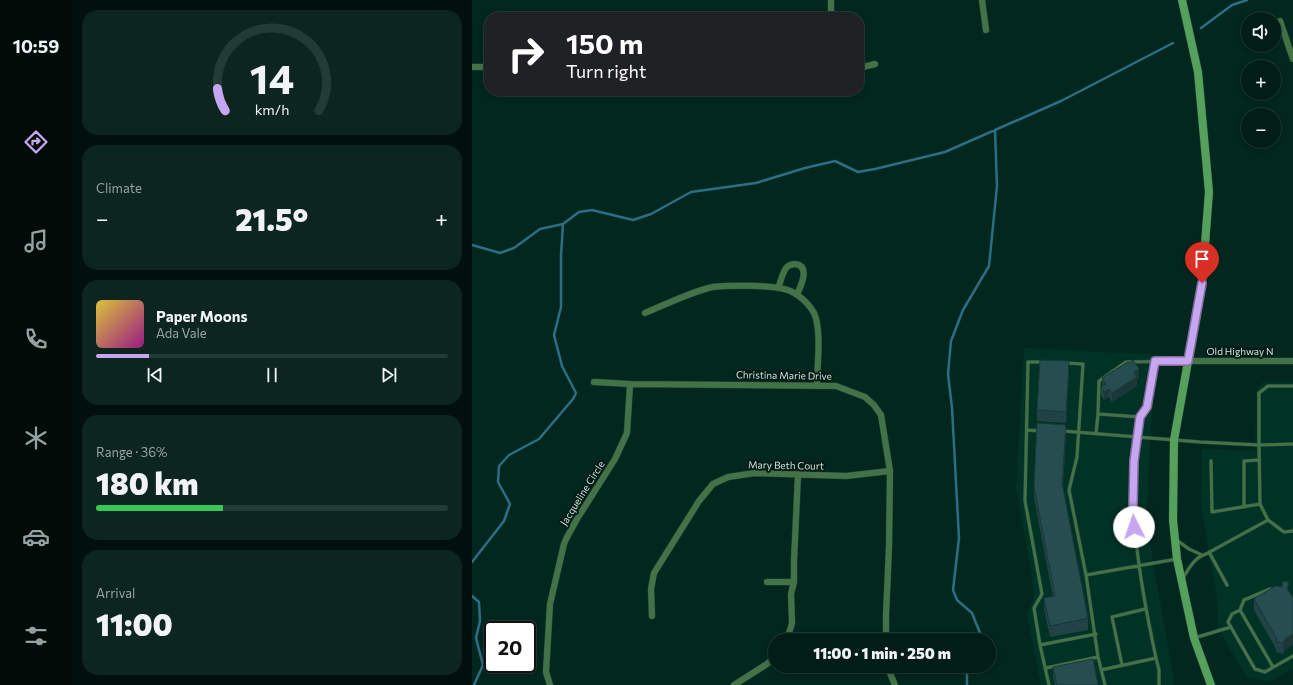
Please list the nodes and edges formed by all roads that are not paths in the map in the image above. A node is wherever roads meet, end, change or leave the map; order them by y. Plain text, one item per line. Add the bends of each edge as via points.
1 (831, 0) edge
2 (982, 0) edge
3 (1182, 0) edge
4 (831, 12) edge
5 (1281, 24) edge
6 (986, 30) dead end
7 (1293, 59) edge
8 (875, 64) dead end
9 (472, 67) edge
10 (484, 67) edge
11 (864, 67) edge
12 (778, 288) junction
13 (797, 295) junction
14 (645, 313) dead end
15 (1155, 361) junction
16 (1188, 361) junction
17 (1293, 361) edge
18 (1044, 362) edge
19 (1059, 363) edge
20 (594, 382) dead end
21 (630, 384) junction
22 (817, 385) junction
23 (1293, 386) edge
24 (1098, 414) junction
25 (1140, 417) junction
26 (1027, 430) junction
27 (1042, 431) edge
28 (1056, 431) edge
29 (1078, 432) junction
30 (1096, 434) junction
31 (1137, 438) junction
32 (1174, 440) junction
33 (1293, 444) edge
34 (1259, 445) junction
35 (1259, 460) junction
36 (1212, 461) dead end
37 (890, 471) junction
38 (798, 475) junction
39 (1260, 504) junction
40 (1244, 507) junction
41 (1268, 520) junction
42 (1293, 531) edge
43 (1174, 538) junction
44 (1209, 552) junction
45 (1202, 556) junction
46 (1177, 559) junction
47 (1139, 566) junction
48 (1086, 575) junction
49 (1181, 581) junction
50 (767, 582) dead end
51 (794, 582) junction
52 (1227, 585) dead end
53 (1277, 591) edge
54 (1145, 609) junction
55 (1240, 610) junction
56 (652, 616) dead end
57 (1231, 627) junction
58 (789, 633) edge
59 (886, 633) edge
60 (1096, 634) junction
61 (1194, 638) junction
62 (1040, 645) junction
63 (1293, 656) edge
64 (1098, 657) junction
65 (1156, 658) junction
66 (768, 663) edge
67 (1122, 665) junction
68 (1273, 667) junction
69 (1046, 668) junction
70 (1101, 670) junction
71 (890, 673) edge
72 (550, 685) edge
73 (734, 685) edge
74 (895, 685) edge
75 (1049, 685) edge
76 (1106, 685) edge
77 (1159, 685) edge
78 (1211, 685) edge

1 - 4 street
2 - 6 street
3 - 16 main road via 1198,72 1208,192 1202,283
5 - 7 street
8 - 11 street
9 - 10 street
12 - 13 street
12 - 13 street via 787,267 798,265 804,272
12 - 14 street via 715,287 690,294
13 - 22 street via 803,298 814,312 818,328
15 - 16 lane
15 - 24 lane via 1126,362 1099,381
15 - 25 lane via 1147,407
16 - 17 street, Old Highway N
16 - 32 main road
18 - 26 lane via 1028,362
19 - 29 lane via 1083,364
20 - 21 street, Christina Marie Drive
21 - 22 street, Christina Marie Drive
21 - 72 street, Jacqueline Circle via 627,434 615,459 566,539 550,604 546,672
22 - 37 street, Christina Marie Drive via 836,386 865,397 874,405 881,415
23 - 34 lane via 1268,386 1260,393
24 - 25 lane
24 - 30 lane
25 - 31 lane
26 - 27 lane
26 - 62 lane via 1025,501 1042,594 1034,608
28 - 29 lane
29 - 30 lane
29 - 48 lane via 1077,457 1069,490
30 - 31 lane
31 - 32 lane
31 - 47 lane via 1133,505
32 - 34 lane
32 - 43 main road
33 - 34 lane
34 - 35 lane
35 - 39 lane
35 - 40 lane via 1244,461
36 - 40 lane via 1212,512
37 - 38 street, Mary Beth Court via 846,476
37 - 59 street, Christina Marie Drive
38 - 51 street
38 - 56 street, Mary Beth Court via 755,473 728,477 713,484 699,501 654,573 651,589
39 - 40 lane
39 - 41 lane
41 - 42 lane via 1284,532
41 - 44 lane
43 - 45 lane
43 - 46 main road
44 - 45 lane
44 - 52 lane
45 - 49 lane
46 - 47 lane
46 - 49 main road
47 - 48 lane
47 - 54 lane
48 - 60 lane
49 - 61 main road
50 - 51 street
51 - 58 street
53 - 55 lane via 1270,589 1244,600
54 - 65 lane
54 - 67 lane via 1112,617
55 - 57 lane via 1232,614 1228,622
55 - 68 lane
57 - 61 lane
57 - 68 lane via 1255,669 1264,672
60 - 62 lane
60 - 64 lane
61 - 78 main road
62 - 69 lane
63 - 68 lane
64 - 69 lane
64 - 70 lane
65 - 67 lane
65 - 77 lane
66 - 73 street
67 - 70 lane
69 - 75 lane
70 - 76 lane
71 - 74 street

